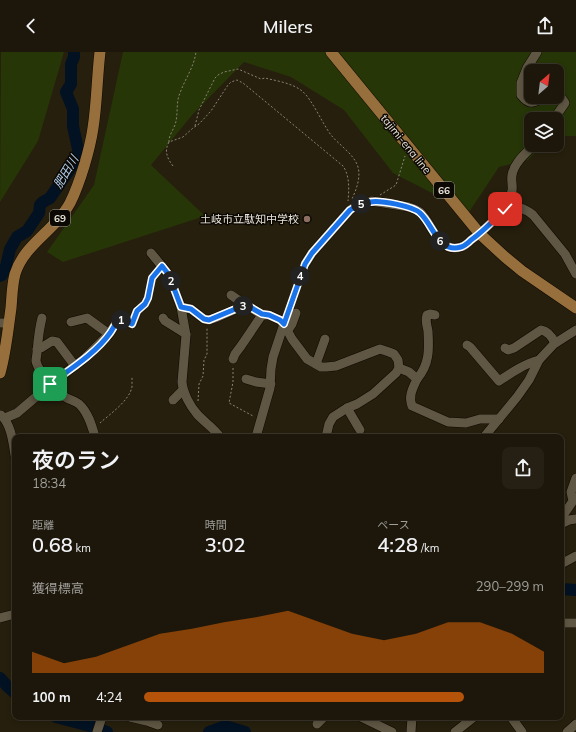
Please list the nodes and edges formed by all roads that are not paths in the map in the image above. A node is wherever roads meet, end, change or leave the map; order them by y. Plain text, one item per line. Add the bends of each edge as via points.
1 (100, 52) edge
2 (331, 52) edge
3 (537, 52) edge
4 (530, 64) edge
5 (524, 75) edge
6 (524, 99) edge
7 (527, 152) edge
8 (505, 209) junction
9 (480, 234) junction
10 (151, 253) dead end
11 (305, 264) road end
12 (576, 274) edge
13 (231, 296) dead end
14 (243, 306) junction
15 (181, 307) junction
16 (576, 308) edge
17 (137, 311) road end
18 (293, 311) road end
19 (262, 314) junction
20 (435, 315) dead end
21 (42, 318) dead end
22 (162, 318) dead end
23 (71, 322) dead end
24 (4, 323) edge
25 (286, 327) junction
26 (576, 330) edge
27 (110, 334) junction
28 (186, 334) junction
29 (325, 339) dead end
30 (555, 343) junction
31 (467, 346) dead end
32 (505, 348) dead end
33 (37, 349) junction
34 (2, 350) edge
35 (233, 359) road end
36 (539, 360) junction
37 (316, 364) junction
38 (74, 366) junction
39 (399, 368) junction
40 (0, 374) edge
41 (246, 379) dead end
42 (418, 379) junction
43 (50, 384) junction
44 (270, 384) junction
45 (184, 390) junction
46 (173, 400) dead end
47 (347, 408) junction
48 (2, 416) edge
49 (499, 419) junction
50 (360, 430) dead end
51 (94, 433) edge
52 (217, 434) edge
53 (257, 434) edge
54 (329, 434) edge
55 (486, 434) edge
56 (12, 439) edge
57 (576, 478) edge
58 (566, 520) edge
59 (576, 556) edge
60 (564, 559) edge
61 (12, 615) edge
62 (0, 618) edge
63 (101, 720) edge
64 (137, 720) edge
65 (321, 720) edge
66 (367, 720) edge
67 (412, 720) edge
68 (470, 720) edge
69 (513, 720) edge
70 (317, 724) dead end
71 (576, 724) edge
72 (153, 727) edge
73 (97, 732) edge
74 (392, 732) edge
75 (412, 732) edge
76 (455, 732) edge
77 (522, 732) edge
78 (567, 732) edge

1 - 24 main road, 69 via 93,128 80,178 62,217 30,248 20,263
2 - 9 main road, tajimi-ena line / 66
3 - 4 street
5 - 6 street via 520,95
7 - 8 street via 513,170 511,196
8 - 9 street
8 - 12 street via 518,207 529,211 565,254
9 - 11 street via 463,247 447,246 437,238 422,215 414,209 371,201 350,210
9 - 16 main road, tajimi-ena line / 66 via 522,271
10 - 15 street via 169,275
13 - 14 street
14 - 15 street via 209,320 191,309
14 - 19 street
15 - 28 street
17 - 27 street via 132,324 118,320
18 - 25 street via 292,324
19 - 25 street via 280,320
19 - 35 street
20 - 42 street via 427,315 428,359
21 - 33 street
22 - 28 street
23 - 27 street via 86,318
24 - 34 main road, 69
25 - 37 street via 299,349
25 - 44 street via 273,358
26 - 30 street
27 - 38 street
28 - 45 street via 182,382
29 - 37 street
30 - 32 street via 548,333 541,330 514,348
30 - 36 street
31 - 36 street via 499,381
33 - 38 street via 52,341 57,342
33 - 43 street via 36,361
34 - 40 main road, 69
36 - 49 street via 529,380
37 - 39 street via 321,367 336,366 380,349 394,354
38 - 43 street
39 - 42 street
39 - 47 street via 374,394
41 - 44 street
42 - 49 street via 411,392 412,406 448,422 466,423 480,419
43 - 48 street via 17,413
43 - 51 street via 80,404 91,420
44 - 53 street
45 - 46 street
45 - 52 street via 196,413
47 - 50 street
47 - 54 street via 333,417 329,424
48 - 56 street via 10,429
49 - 55 street
57 - 58 street via 571,492 573,501 564,512
59 - 60 street
61 - 62 street
63 - 73 street
64 - 72 street
65 - 70 street
66 - 74 street
67 - 75 street
68 - 76 street
69 - 77 street
71 - 78 street

